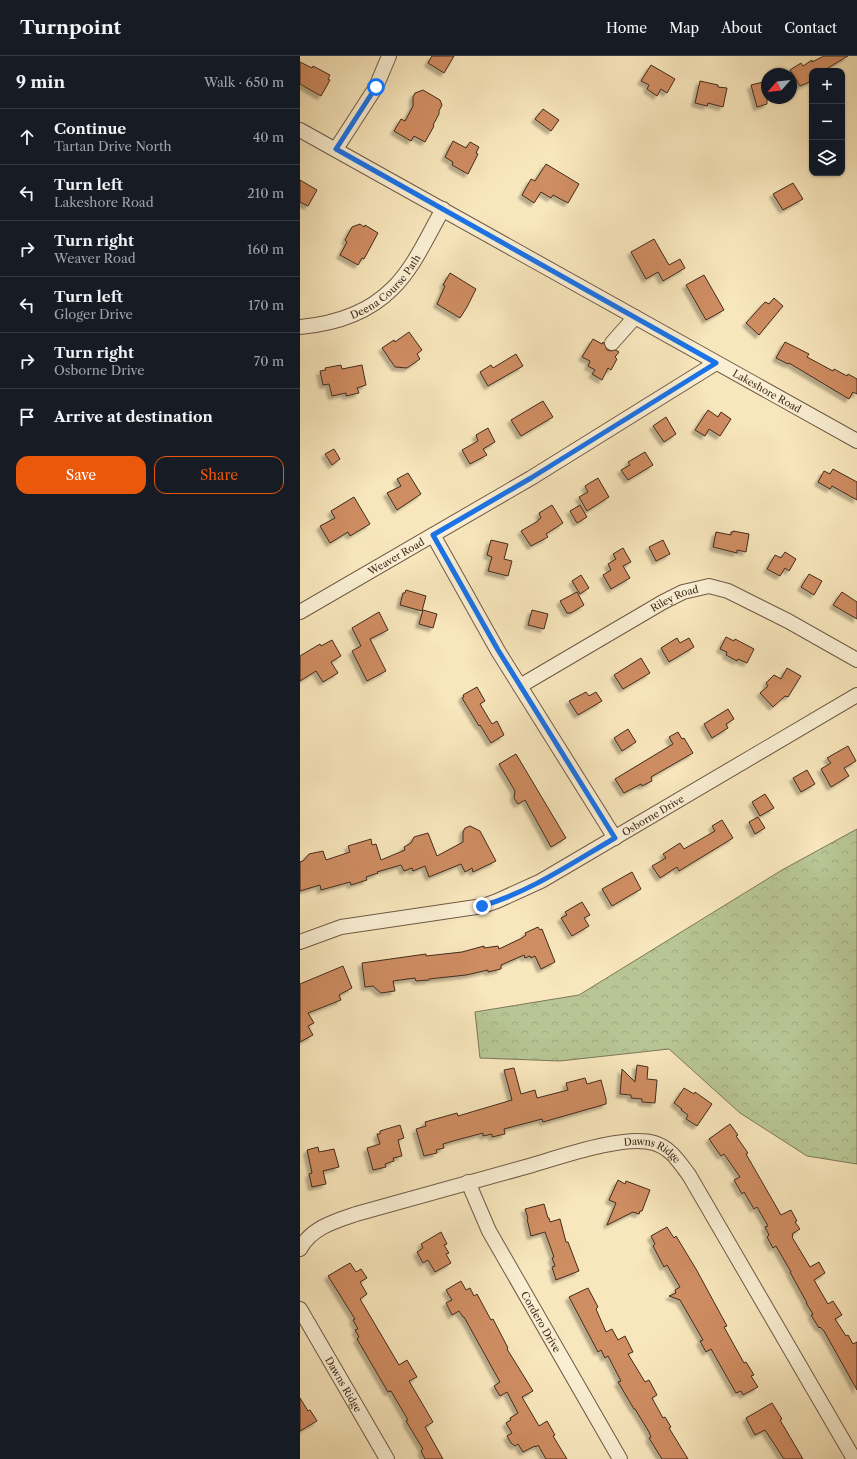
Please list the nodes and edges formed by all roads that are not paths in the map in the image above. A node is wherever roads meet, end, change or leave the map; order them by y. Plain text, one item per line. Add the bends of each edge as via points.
1 (389, 56) edge
2 (300, 130) edge
3 (336, 149) junction
4 (443, 209) junction
5 (635, 317) junction
6 (300, 327) edge
7 (612, 343) dead end
8 (716, 363) junction
9 (857, 441) edge
10 (433, 535) junction
11 (300, 612) edge
12 (857, 660) edge
13 (520, 686) junction
14 (857, 695) edge
15 (615, 838) junction
16 (300, 942) edge
17 (468, 1182) junction
18 (300, 1249) edge
19 (300, 1309) edge
20 (386, 1459) edge
21 (620, 1459) edge
22 (854, 1459) edge

1 - 3 street via 376,87
2 - 3 street, Lakeshore Road
3 - 4 street, Lakeshore Road
4 - 5 street, Lakeshore Road
4 - 6 street, Deena Course Path via 409,268 392,289 368,308 338,321
5 - 7 street
5 - 8 street, Lakeshore Road
8 - 9 street, Lakeshore Road
8 - 10 street, Weaver Road via 531,478
10 - 11 street, Weaver Road
10 - 13 street
12 - 13 street, Riley Road via 728,591 709,586 683,592 663,602
13 - 15 street
14 - 15 street, Osborne Drive
15 - 16 street, Osborne Drive via 541,881 497,902 341,927
17 - 18 street, Dawns Ridge via 332,1222 311,1236
17 - 21 street, Cordero Drive via 489,1231
17 - 22 street, Dawns Ridge via 629,1140 653,1142 673,1153 689,1175
19 - 20 street, Dawns Ridge

